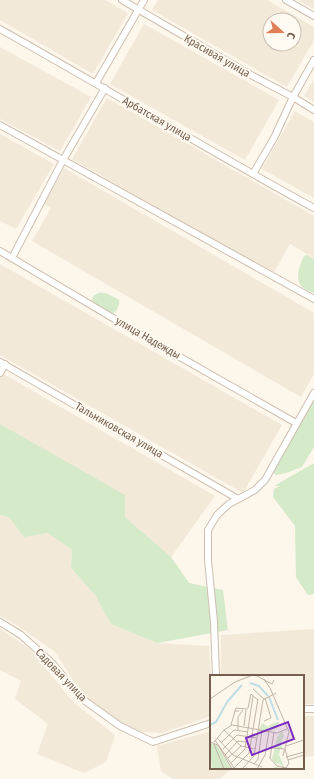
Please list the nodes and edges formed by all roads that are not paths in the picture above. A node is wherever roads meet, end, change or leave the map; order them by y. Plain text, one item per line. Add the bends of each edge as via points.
1 (122, 0) edge
2 (144, 0) edge
3 (286, 0) edge
4 (138, 9) junction
5 (314, 16) edge
6 (0, 29) edge
7 (314, 60) edge
8 (96, 83) junction
9 (104, 88) junction
10 (293, 97) junction
11 (314, 110) edge
12 (0, 125) edge
13 (63, 160) junction
14 (253, 174) junction
15 (314, 208) edge
16 (0, 251) edge
17 (12, 258) junction
18 (314, 299) edge
19 (2, 363) edge
20 (0, 373) edge
21 (314, 393) edge
22 (296, 423) junction
23 (238, 499) junction
24 (0, 622) edge
25 (216, 675) edge
26 (314, 708) edge
27 (304, 709) edge
28 (210, 723) edge

1 - 4 street, Красивая улица
2 - 4 street
3 - 5 street
4 - 8 street
4 - 10 street, Красивая улица
6 - 8 street, Арбатская улица
7 - 10 street
8 - 9 street, Арбатская улица
9 - 13 street
9 - 14 street, Арбатская улица
10 - 11 street, Красивая улица
10 - 14 street via 274,138
12 - 13 street
13 - 17 street
13 - 18 street
14 - 15 street, Арбатская улица
16 - 17 street, улица Надежды
17 - 22 street, улица Надежды
19 - 20 street
19 - 23 street, Тальниковская улица
21 - 22 street
22 - 23 street via 265,480 255,490
23 - 25 street via 217,515 208,530
24 - 28 street, Садовая улица via 21,635 52,663 81,698 120,726 148,740 153,742
26 - 27 street

